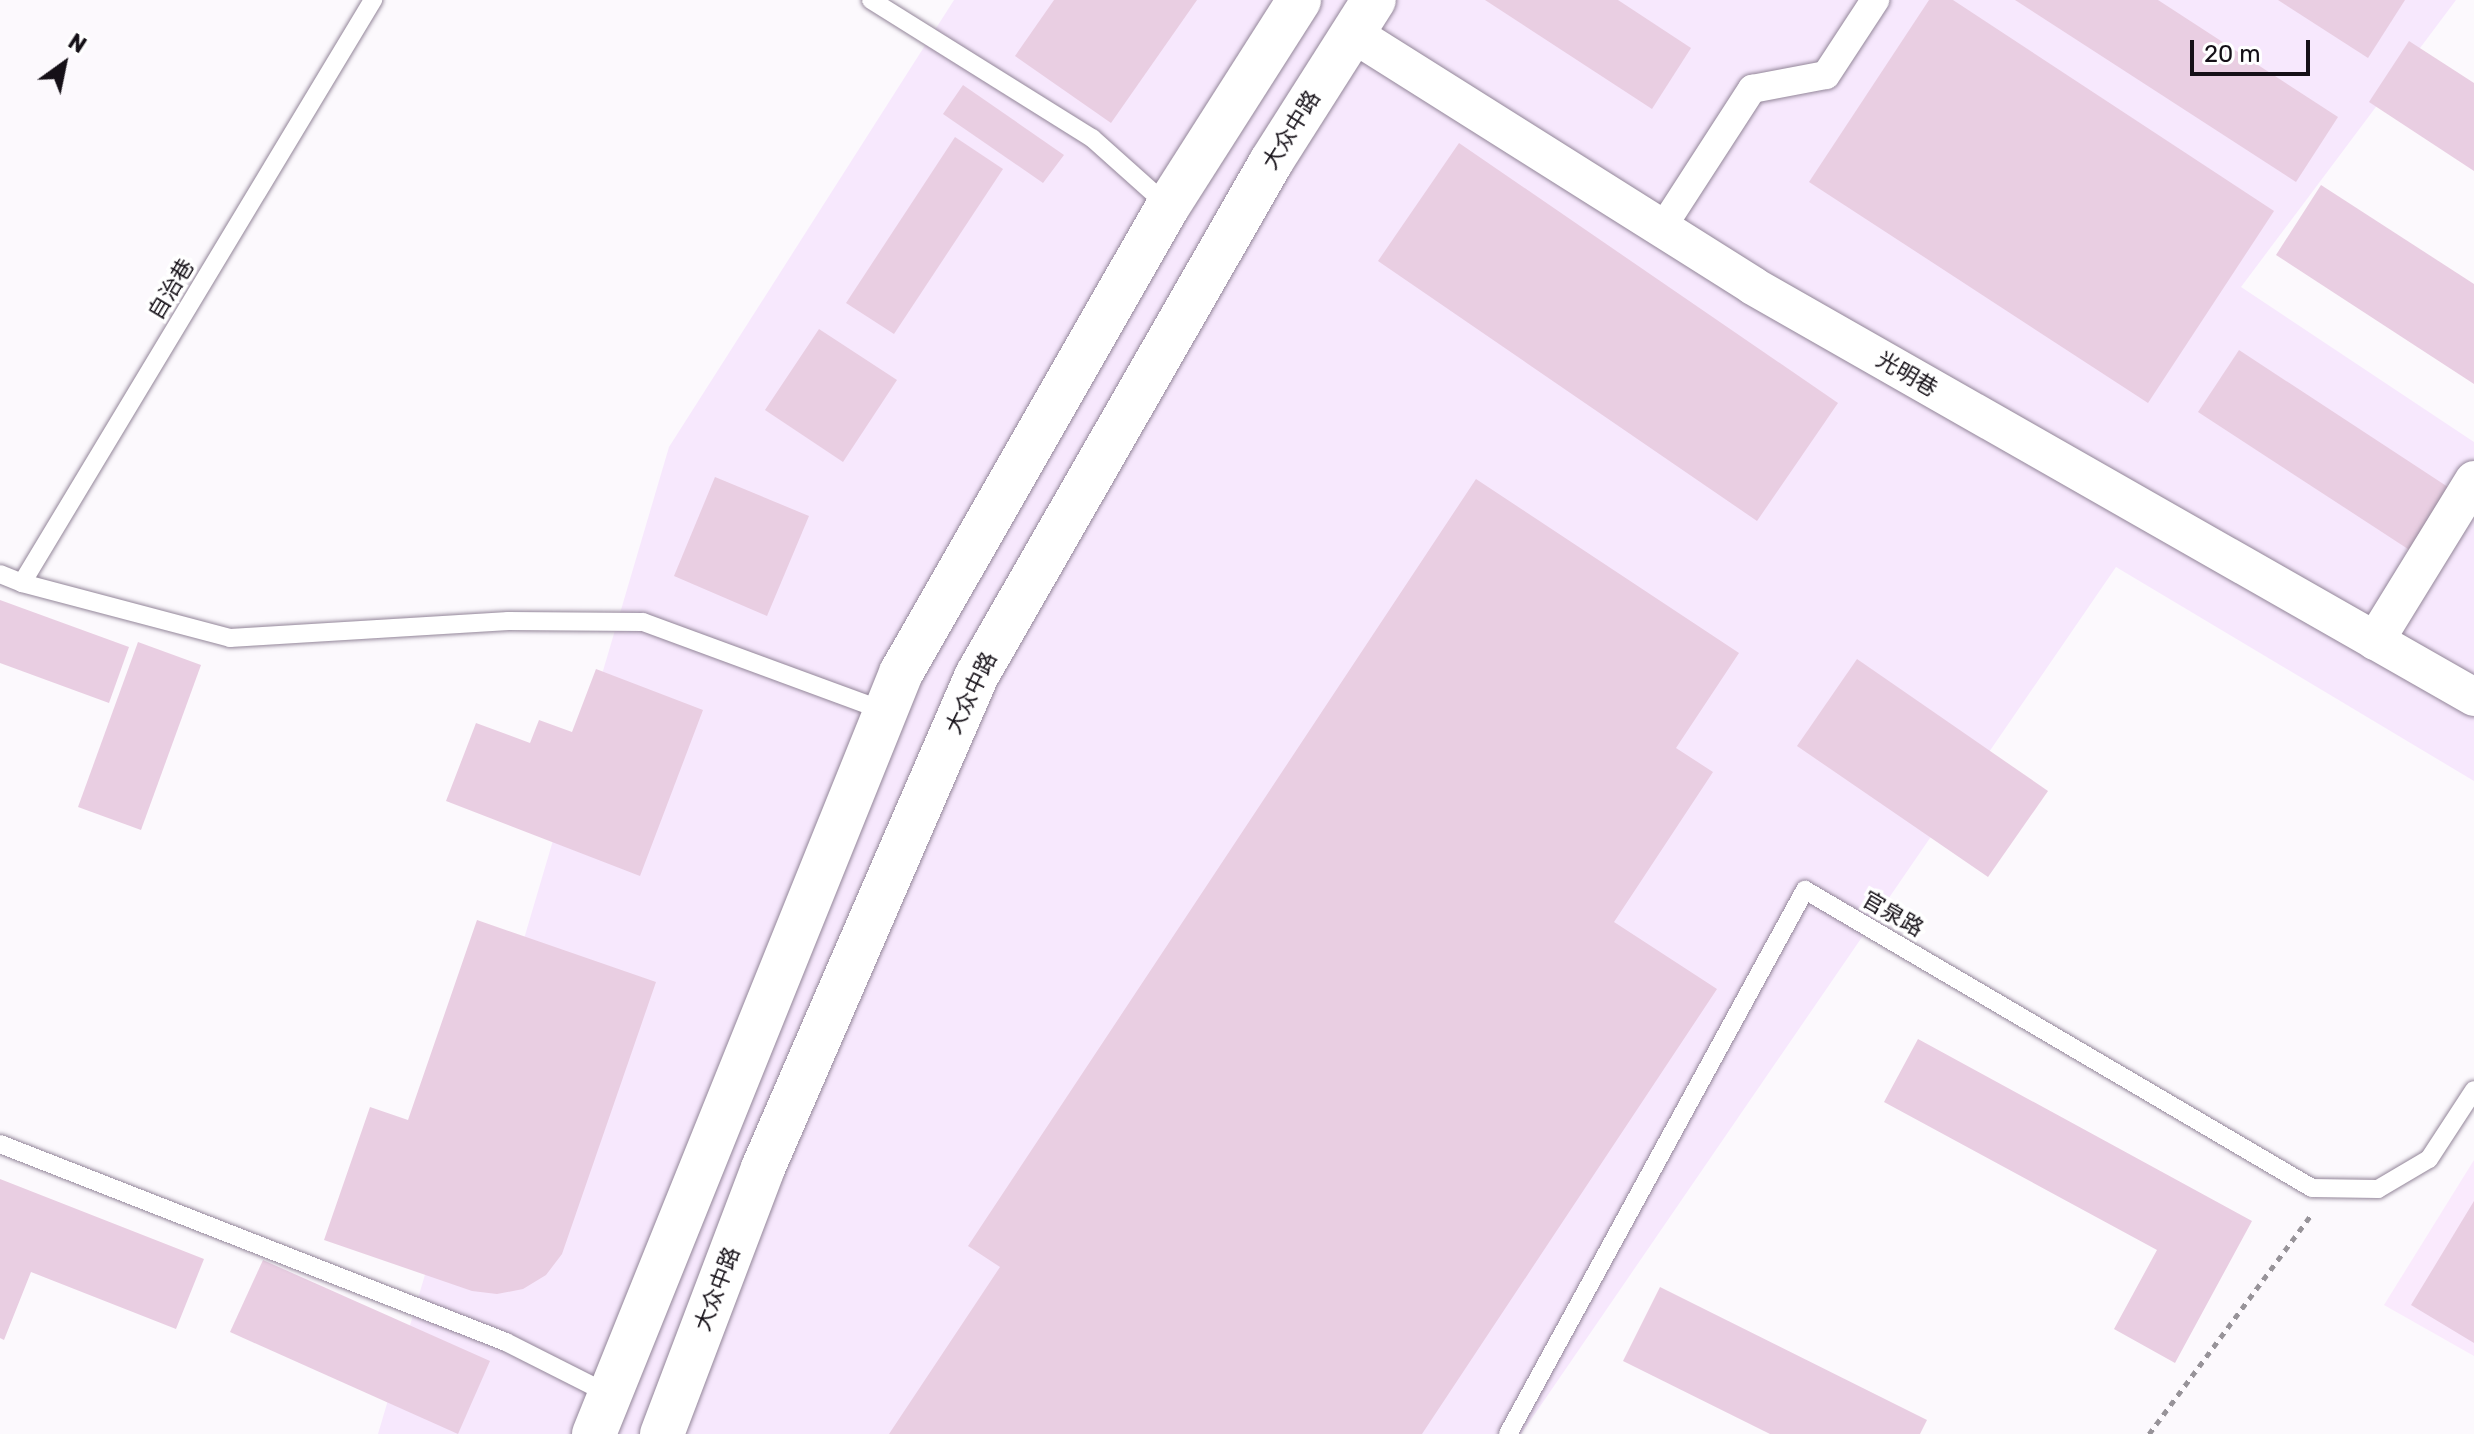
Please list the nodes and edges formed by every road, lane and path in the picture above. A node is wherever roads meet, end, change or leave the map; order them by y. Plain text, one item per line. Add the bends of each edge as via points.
1 (373, 0) edge
2 (871, 0) edge
3 (1299, 0) edge
4 (1875, 0) edge
5 (1363, 16) edge
6 (1168, 206) junction
7 (1662, 228) junction
8 (2474, 480) edge
9 (0, 574) edge
10 (22, 583) junction
11 (2375, 641) junction
12 (2474, 697) edge
13 (885, 711) junction
14 (2474, 1090) edge
15 (0, 1144) edge
16 (2330, 1188) junction
17 (602, 1414) edge
18 (662, 1434) edge
19 (1508, 1434) edge
20 (2149, 1434) edge

1 - 10 lane, 自治巷
2 - 6 lane via 1092,138
3 - 6 main road
4 - 7 street via 1826,75 1752,89
5 - 7 street, 光明巷
5 - 18 main road, 大众中路 via 1271,162 977,675 763,1168
6 - 13 main road via 901,673
7 - 11 street, 光明巷 via 1767,294
8 - 11 street
9 - 10 lane
10 - 13 lane via 230,638 508,621 643,622
11 - 12 street, 光明巷
13 - 17 main road
14 - 16 lane, 官泉路 via 2429,1159 2378,1189
15 - 17 lane via 506,1342
16 - 19 lane, 官泉路 via 2312,1188 1805,890
16 - 20 path

